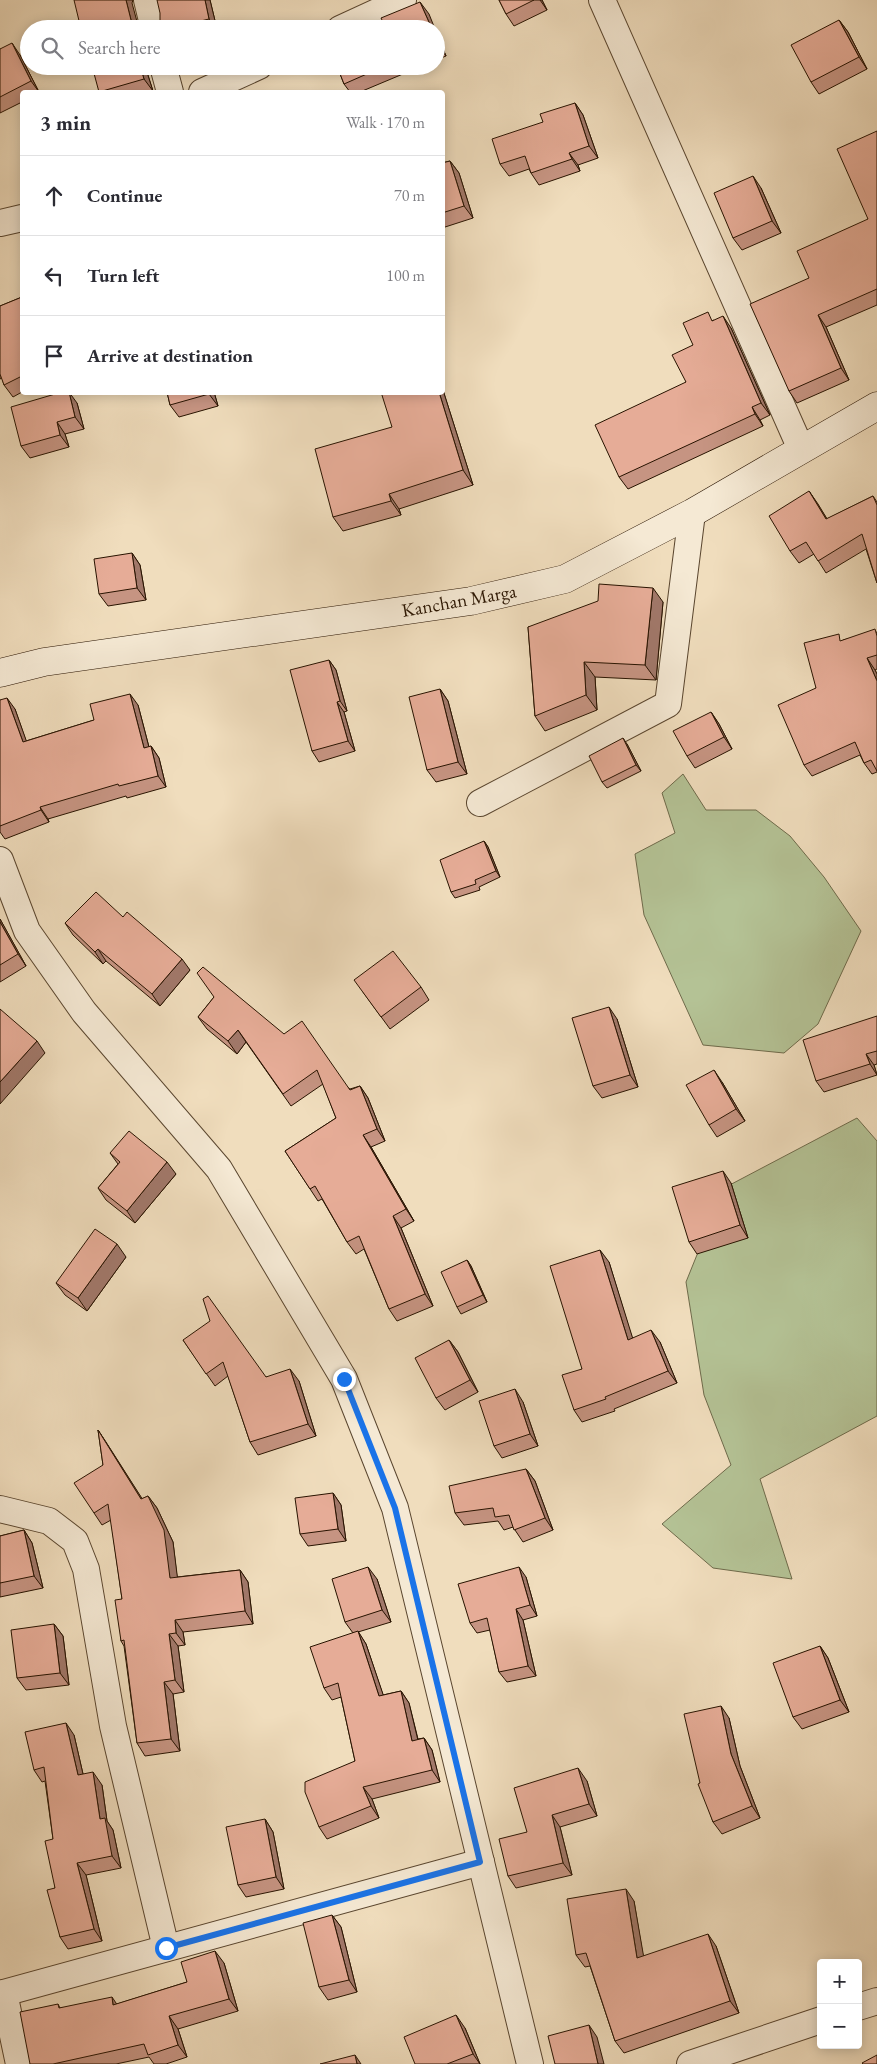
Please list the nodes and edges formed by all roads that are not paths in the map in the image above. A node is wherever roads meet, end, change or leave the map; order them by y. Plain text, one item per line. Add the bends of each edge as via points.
1 (147, 0) edge
2 (403, 0) edge
3 (602, 0) edge
4 (152, 20) edge
5 (360, 20) edge
6 (165, 75) edge
7 (239, 75) edge
8 (169, 90) edge
9 (206, 90) edge
10 (877, 406) edge
11 (801, 449) junction
12 (692, 513) junction
13 (0, 672) edge
14 (480, 803) dead end
15 (0, 860) edge
16 (0, 1509) edge
17 (480, 1862) junction
18 (166, 1948) junction
19 (2, 1993) edge
20 (877, 2001) edge
21 (862, 2006) edge
22 (817, 2021) edge
23 (19, 2064) edge
24 (530, 2064) edge
25 (690, 2064) edge

1 - 4 street
2 - 5 street
3 - 11 street
6 - 8 street
7 - 9 street
10 - 11 main road, Kanchan Marga
11 - 12 main road, Kanchan Marga
12 - 13 main road, Kanchan Marga via 565,580 472,601 44,662
12 - 14 street via 668,704
15 - 17 street via 26,931 84,1012 218,1169 344,1379 395,1508
16 - 18 street via 49,1521 75,1542 86,1569 113,1726
17 - 18 street
17 - 24 street
18 - 19 street
19 - 23 street
20 - 21 street
22 - 25 street

